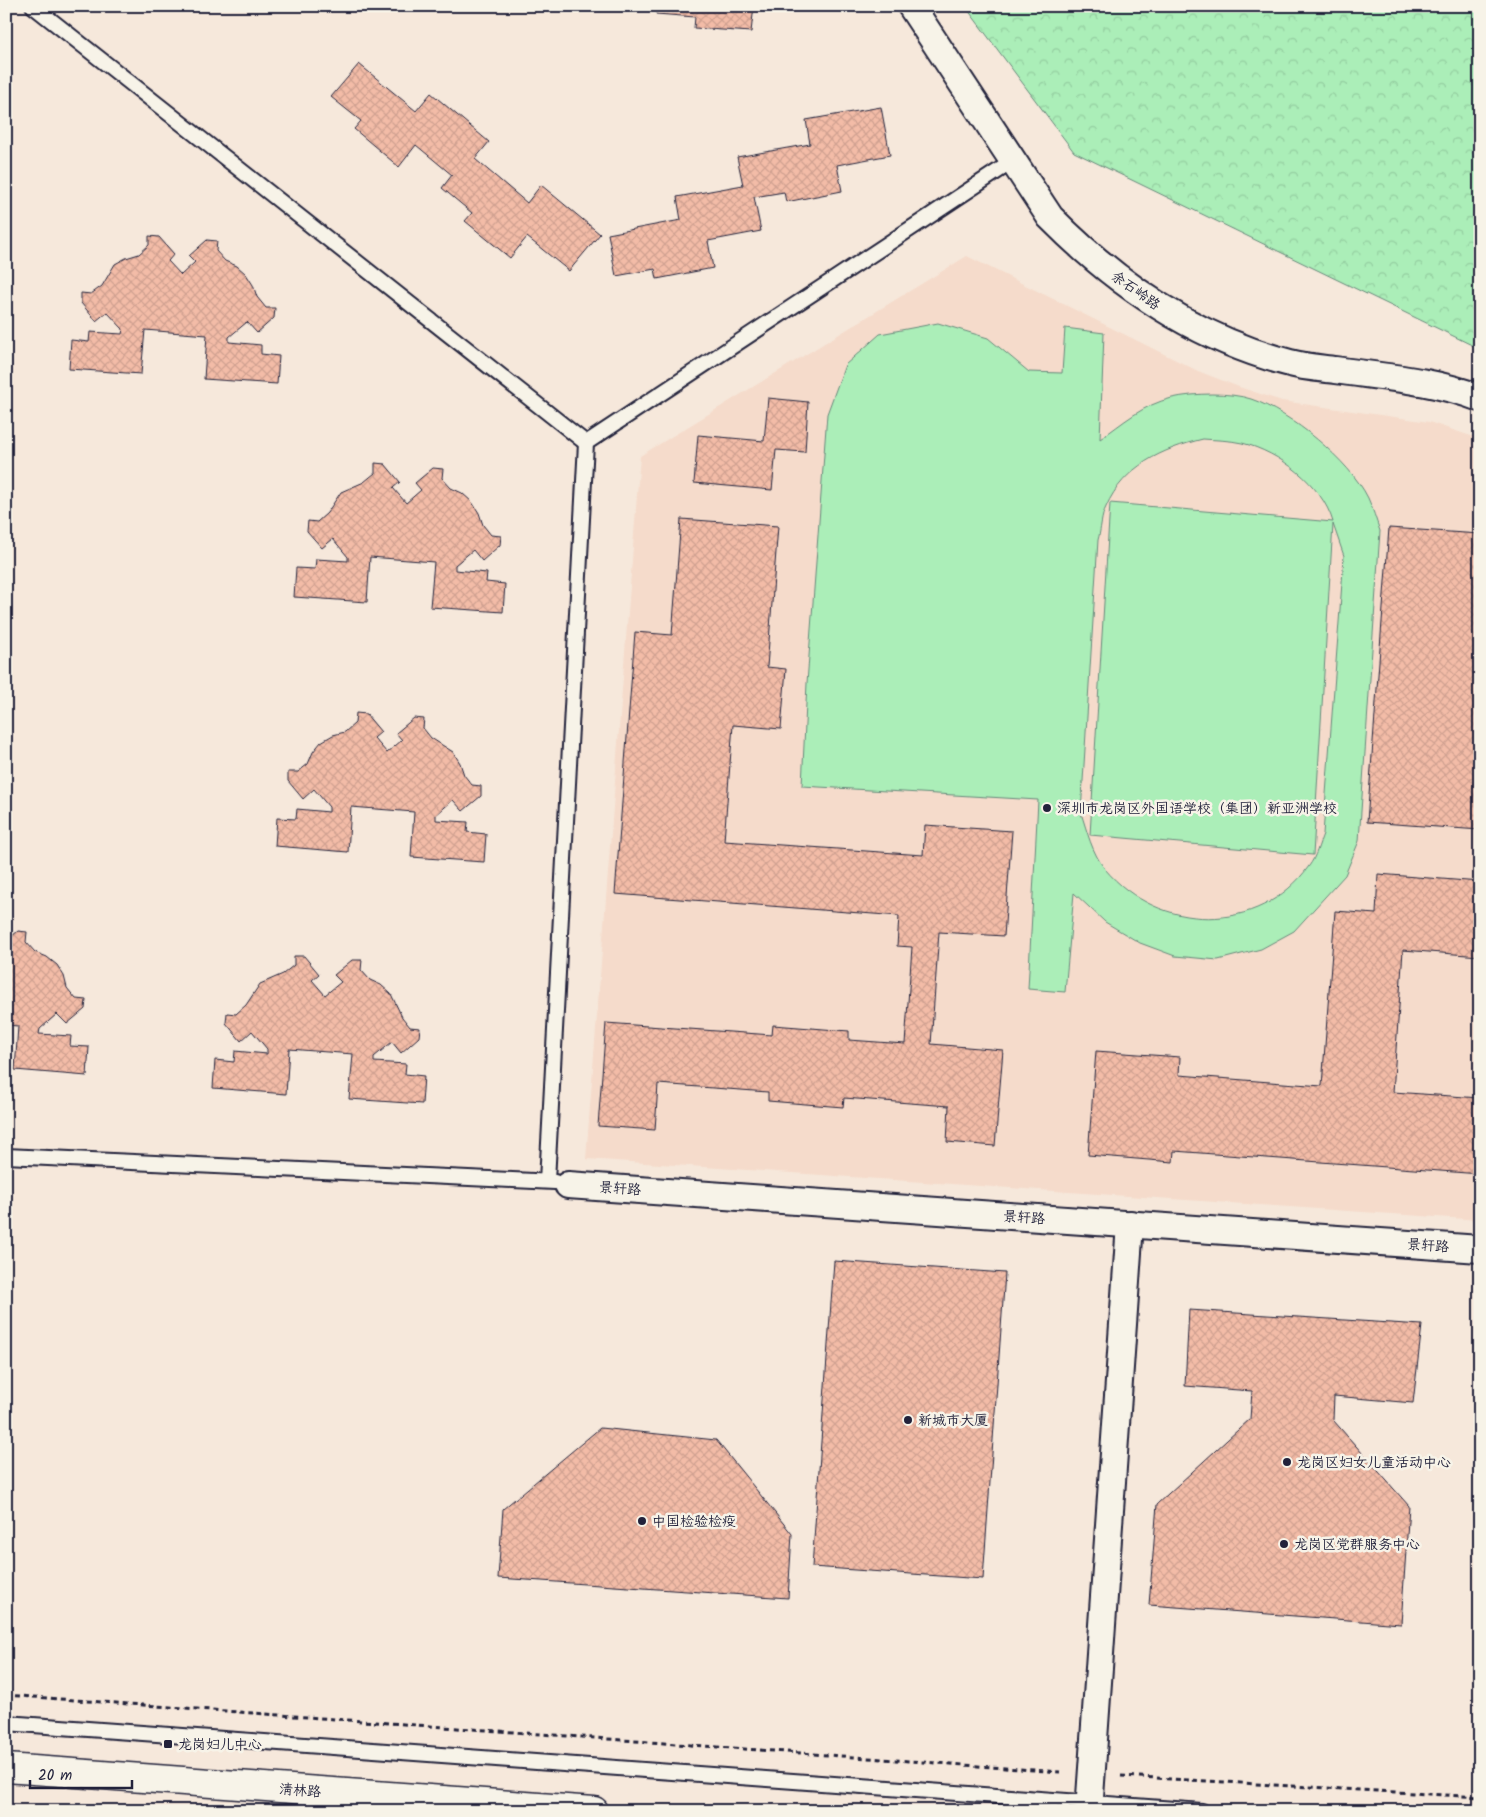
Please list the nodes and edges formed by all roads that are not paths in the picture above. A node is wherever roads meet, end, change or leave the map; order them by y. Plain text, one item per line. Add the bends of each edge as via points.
1 (33, 6) edge
2 (911, 6) edge
3 (1013, 161) junction
4 (1480, 398) edge
5 (586, 443) junction
6 (6, 1156) edge
7 (558, 1183) junction
8 (1130, 1224) junction
9 (1480, 1249) edge
10 (6, 1723) edge
11 (6, 1768) edge
12 (1089, 1806) edge
13 (594, 1811) edge
14 (1202, 1811) edge

1 - 5 lane
2 - 3 street, 余石岭路
3 - 4 street, 余石岭路 via 1050,217 1079,246 1110,273 1177,318 1237,345 1291,363 1438,384
3 - 5 lane
5 - 7 lane
6 - 7 lane
7 - 8 street, 景轩路
8 - 9 street, 景轩路
8 - 12 street
10 - 12 lane
11 - 13 main road, 清林路
12 - 14 lane

